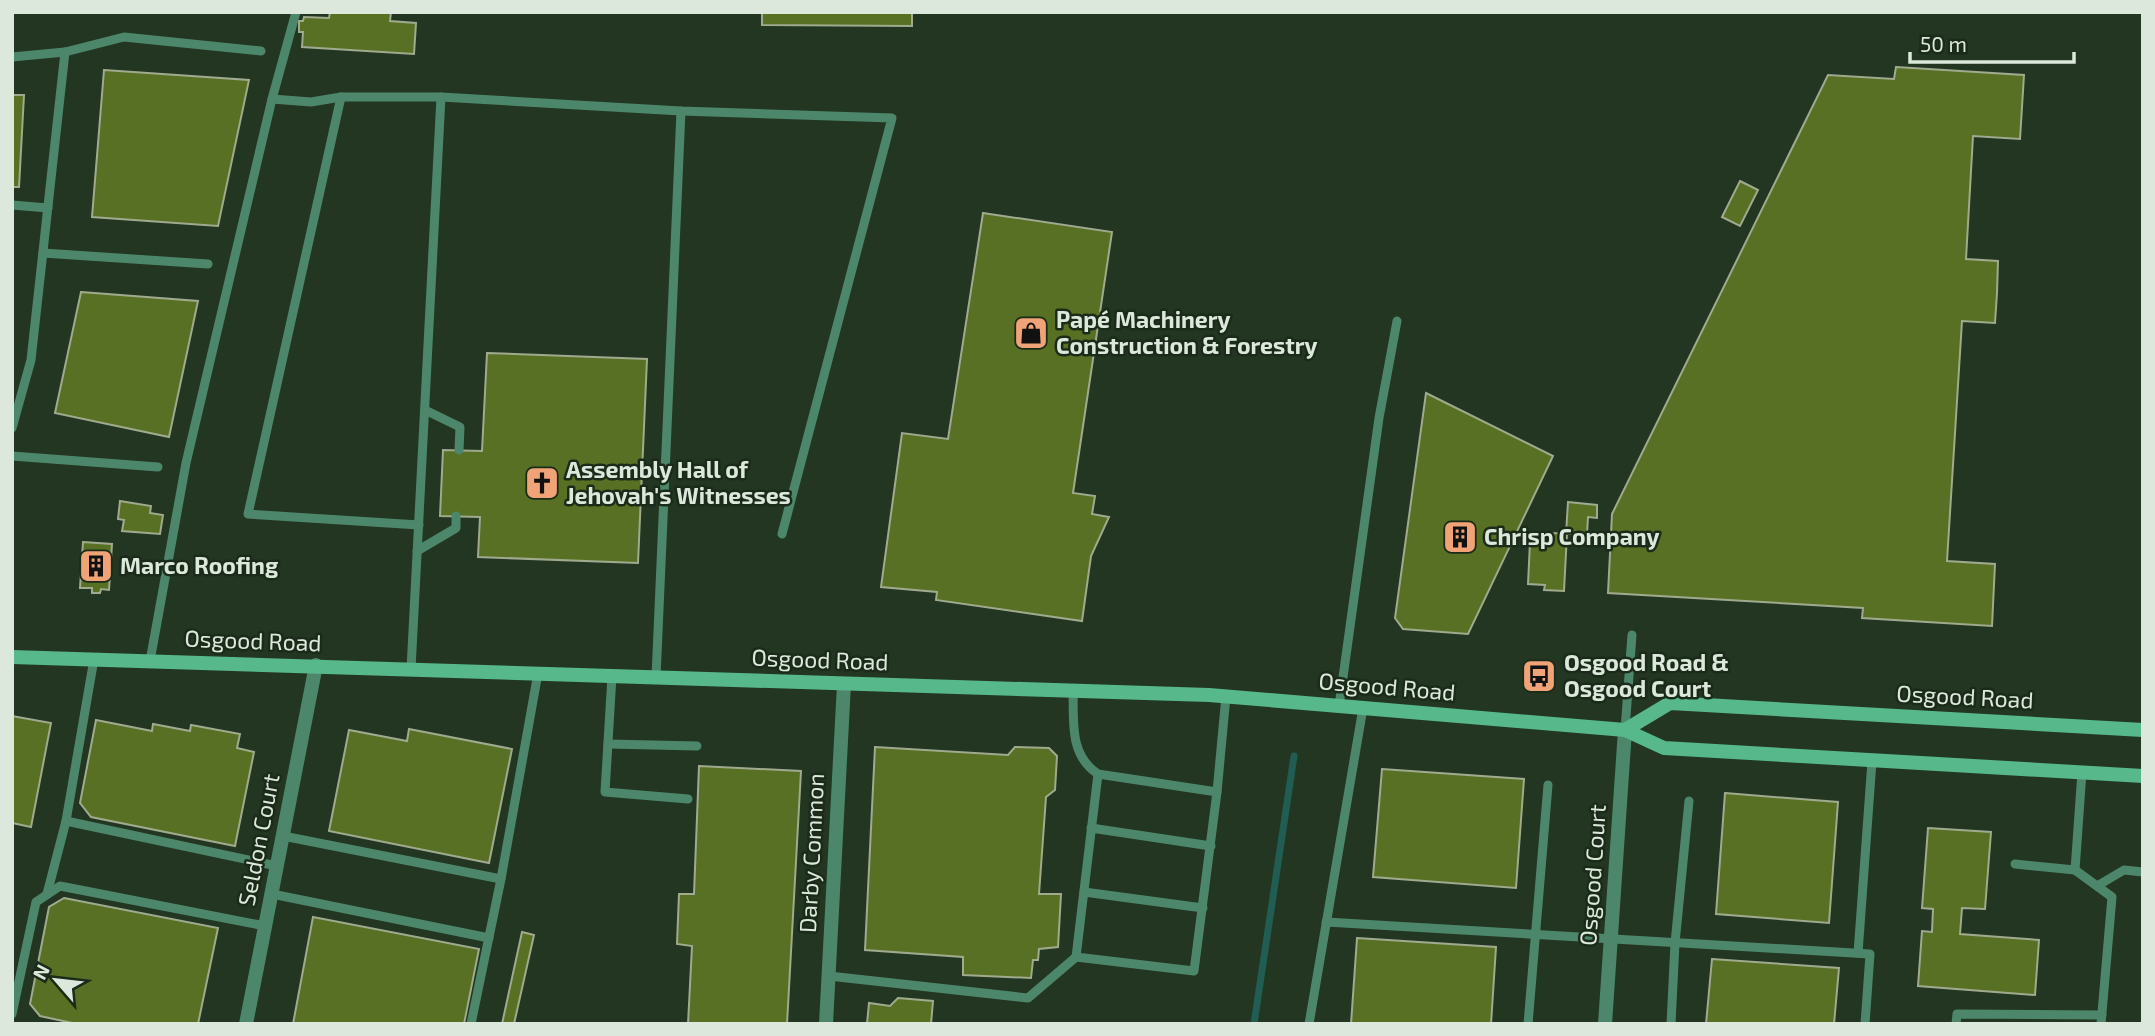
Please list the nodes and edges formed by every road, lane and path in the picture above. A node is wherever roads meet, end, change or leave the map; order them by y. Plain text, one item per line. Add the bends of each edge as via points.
1 (296, 12) edge
2 (261, 51) dead end
3 (65, 52) junction
4 (12, 57) edge
5 (341, 97) junction
6 (441, 97) junction
7 (272, 99) junction
8 (681, 111) junction
9 (12, 205) edge
10 (48, 208) junction
11 (43, 253) junction
12 (208, 264) dead end
13 (1397, 321) dead end
14 (14, 407) edge
15 (425, 410) junction
16 (12, 428) edge
17 (459, 450) dead end
18 (12, 456) edge
19 (158, 467) dead end
20 (457, 516) dead end
21 (419, 524) junction
22 (782, 534) dead end
23 (417, 551) junction
24 (1632, 635) dead end
25 (12, 657) edge
26 (94, 660) junction
27 (150, 661) junction
28 (316, 665) junction
29 (411, 669) junction
30 (538, 673) junction
31 (612, 676) junction
32 (656, 677) junction
33 (844, 684) junction
34 (1073, 691) junction
35 (1226, 696) junction
36 (1339, 706) junction
37 (1363, 708) junction
38 (1625, 730) junction
39 (2143, 730) edge
40 (608, 744) junction
41 (697, 746) dead end
42 (1872, 761) junction
43 (2082, 772) junction
44 (1098, 774) junction
45 (2143, 776) edge
46 (1548, 785) dead end
47 (1217, 792) junction
48 (688, 799) dead end
49 (1689, 801) dead end
50 (66, 821) junction
51 (1091, 828) junction
52 (283, 836) junction
53 (1211, 846) junction
54 (2015, 864) dead end
55 (277, 866) junction
56 (2075, 870) junction
57 (2143, 872) edge
58 (501, 879) junction
59 (2096, 886) junction
60 (1084, 892) junction
61 (47, 894) junction
62 (272, 894) junction
63 (1203, 908) junction
64 (1326, 922) junction
65 (265, 926) junction
66 (1535, 935) junction
67 (489, 938) junction
68 (1611, 939) junction
69 (1675, 943) junction
70 (1858, 953) junction
71 (1076, 957) junction
72 (829, 976) junction
73 (12, 1014) edge
74 (2102, 1019) edge
75 (246, 1024) edge
76 (471, 1024) edge
77 (826, 1024) edge
78 (1309, 1024) edge
79 (1528, 1024) edge
80 (1605, 1024) edge
81 (1671, 1024) edge
82 (1864, 1024) edge
83 (1956, 1024) edge

1 - 7 lane
2 - 3 lane via 124,37
3 - 4 lane
3 - 10 lane
5 - 6 lane
5 - 7 lane via 310,102
5 - 21 lane via 248,514
6 - 8 lane
6 - 15 lane
7 - 27 lane via 186,463
8 - 22 lane via 892,118
8 - 32 lane
9 - 10 lane
10 - 11 lane
11 - 12 lane
11 - 14 lane via 31,360
13 - 36 lane
14 - 16 lane
15 - 17 lane via 460,427
15 - 21 lane
18 - 19 lane
20 - 23 lane via 456,528
21 - 23 lane
23 - 29 lane
24 - 38 lane
25 - 26 main road, Osgood Road
26 - 27 main road, Osgood Road
26 - 50 lane
27 - 28 main road, Osgood Road
28 - 29 main road, Osgood Road
28 - 52 street, Seldon Court
29 - 30 main road, Osgood Road
30 - 31 main road, Osgood Road
30 - 58 lane
31 - 32 main road, Osgood Road
31 - 40 lane
32 - 33 main road, Osgood Road
33 - 34 main road, Osgood Road
33 - 72 street, Darby Common
34 - 35 main road, Osgood Road
34 - 44 lane via 1075,746 1085,766
35 - 36 main road, Osgood Road
35 - 47 lane
36 - 37 main road, Osgood Road
37 - 38 main road, Osgood Road
37 - 64 lane
38 - 39 main road, Osgood Road via 1670,702
38 - 42 main road, Osgood Road via 1664,748
38 - 68 street, Osgood Court
40 - 41 lane
40 - 48 lane via 604,792
42 - 43 main road, Osgood Road
42 - 70 lane
43 - 45 main road, Osgood Road
43 - 56 lane
44 - 47 lane
44 - 51 lane
46 - 66 lane
47 - 53 lane
49 - 69 lane
50 - 55 lane
50 - 61 lane
51 - 53 lane
51 - 60 lane
52 - 55 street, Seldon Court
52 - 58 lane
53 - 63 lane
54 - 56 lane
55 - 62 street, Seldon Court
56 - 59 lane
57 - 59 lane via 2124,870
58 - 67 lane
59 - 74 lane via 2112,897
60 - 63 lane
60 - 71 lane
61 - 65 lane via 60,886
61 - 73 lane via 36,902
62 - 65 street, Seldon Court
62 - 67 lane
63 - 71 lane via 1194,971
64 - 66 lane
64 - 78 lane
65 - 75 street, Seldon Court
66 - 68 lane
66 - 79 lane
67 - 76 lane
68 - 69 lane
68 - 80 street, Osgood Court
69 - 70 lane
69 - 81 lane
70 - 82 lane via 1870,954
71 - 72 lane via 1028,998
72 - 77 street, Darby Common
74 - 83 lane via 1957,1014

